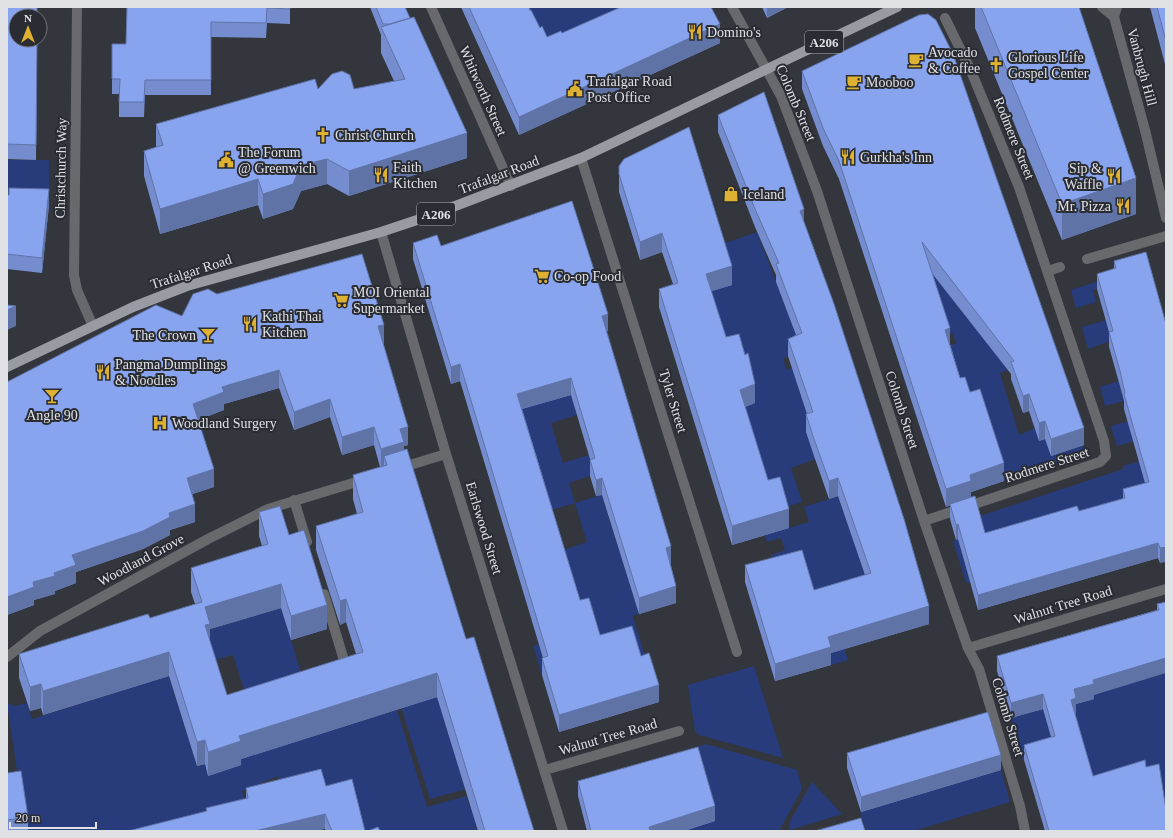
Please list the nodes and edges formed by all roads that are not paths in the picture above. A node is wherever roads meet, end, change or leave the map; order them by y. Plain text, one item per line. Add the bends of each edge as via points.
1 (77, 7) edge
2 (431, 7) edge
3 (732, 7) edge
4 (897, 7) edge
5 (1102, 7) edge
6 (1115, 12) edge
7 (945, 18) dead end
8 (767, 70) junction
9 (581, 158) junction
10 (511, 186) junction
11 (1166, 218) edge
12 (380, 232) junction
13 (1166, 236) edge
14 (1087, 259) dead end
15 (1060, 267) dead end
16 (1048, 271) junction
17 (93, 326) junction
18 (7, 367) edge
19 (446, 454) junction
20 (389, 472) edge
21 (374, 476) edge
22 (294, 500) junction
23 (924, 521) junction
24 (310, 550) edge
25 (321, 585) edge
26 (1166, 589) edge
27 (968, 648) junction
28 (737, 652) dead end
29 (7, 657) edge
30 (343, 657) edge
31 (679, 731) dead end
32 (545, 770) junction
33 (563, 831) edge
34 (1025, 831) edge

1 - 17 street, Christchurch Way via 74,276 77,290
2 - 10 street, Whitworth Street
3 - 8 street, Colomb Street
4 - 8 main road, Trafalgar Road / A206
5 - 6 street, Vanbrugh Hill
6 - 11 street, Vanbrugh Hill
7 - 16 street, Rodmere Street via 992,121
8 - 9 main road, Trafalgar Road / A206
8 - 23 street, Colomb Street via 780,96 817,191
9 - 10 main road, Trafalgar Road / A206
9 - 28 street, Tyler Street
10 - 12 main road, Trafalgar Road / A206
12 - 17 main road, Trafalgar Road / A206 via 187,286
12 - 19 street, Earlswood Street
13 - 14 street
15 - 16 street
16 - 23 street, Rodmere Street via 1104,441 1106,456 1100,462
17 - 18 main road, Trafalgar Road / A206
19 - 20 street
19 - 32 street, Earlswood Street
21 - 22 street, Woodland Grove
22 - 24 street
22 - 29 street, Woodland Grove via 268,509 208,539 40,630
23 - 27 street, Colomb Street
25 - 30 street
26 - 27 street, Walnut Tree Road
27 - 34 street, Colomb Street via 979,669 1020,806
31 - 32 street, Walnut Tree Road
32 - 33 street, Earlswood Street

